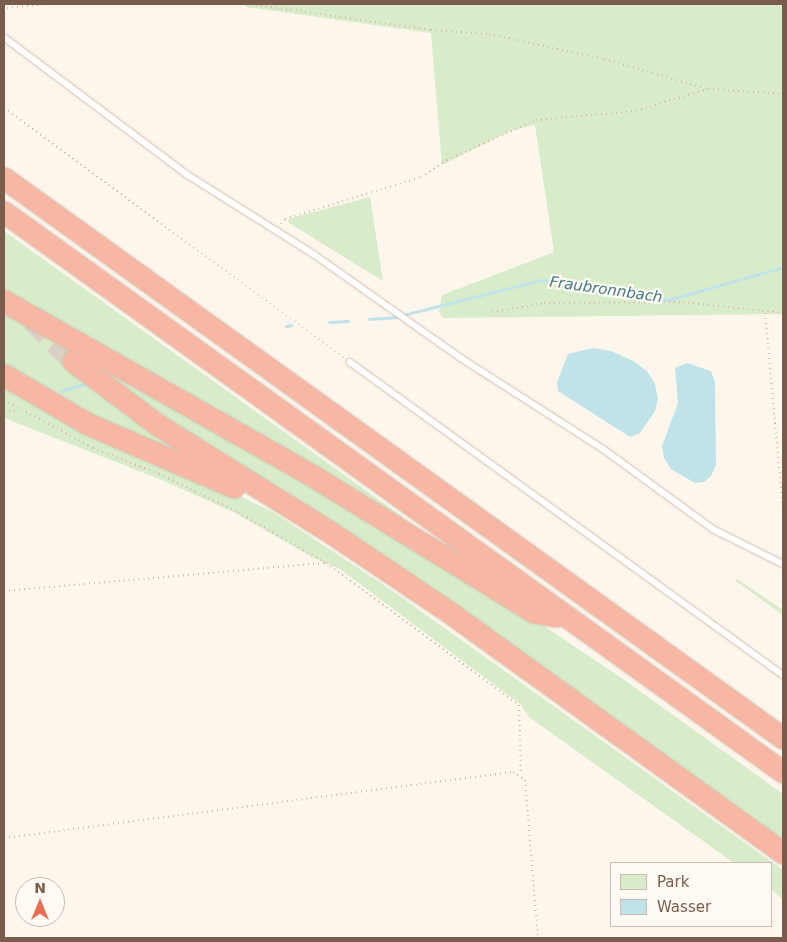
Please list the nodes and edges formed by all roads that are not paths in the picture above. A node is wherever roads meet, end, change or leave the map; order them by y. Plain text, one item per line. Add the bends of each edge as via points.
1 (4, 36) edge
2 (4, 178) edge
3 (4, 212) edge
4 (4, 301) edge
5 (73, 361) tunnel mouth
6 (350, 362) road end
7 (4, 375) edge
8 (291, 507) junction
9 (783, 564) edge
10 (568, 619) junction
11 (783, 674) edge
12 (783, 738) edge
13 (783, 772) edge
14 (783, 853) edge

1 - 9 lane via 161,157 315,255 404,319 602,448 713,529
2 - 12 highway
3 - 10 highway
4 - 10 highway via 313,476 534,612
5 - 8 highway via 158,425
6 - 11 lane
7 - 8 highway via 86,423 206,472 252,496
8 - 14 highway via 449,612
10 - 13 highway

